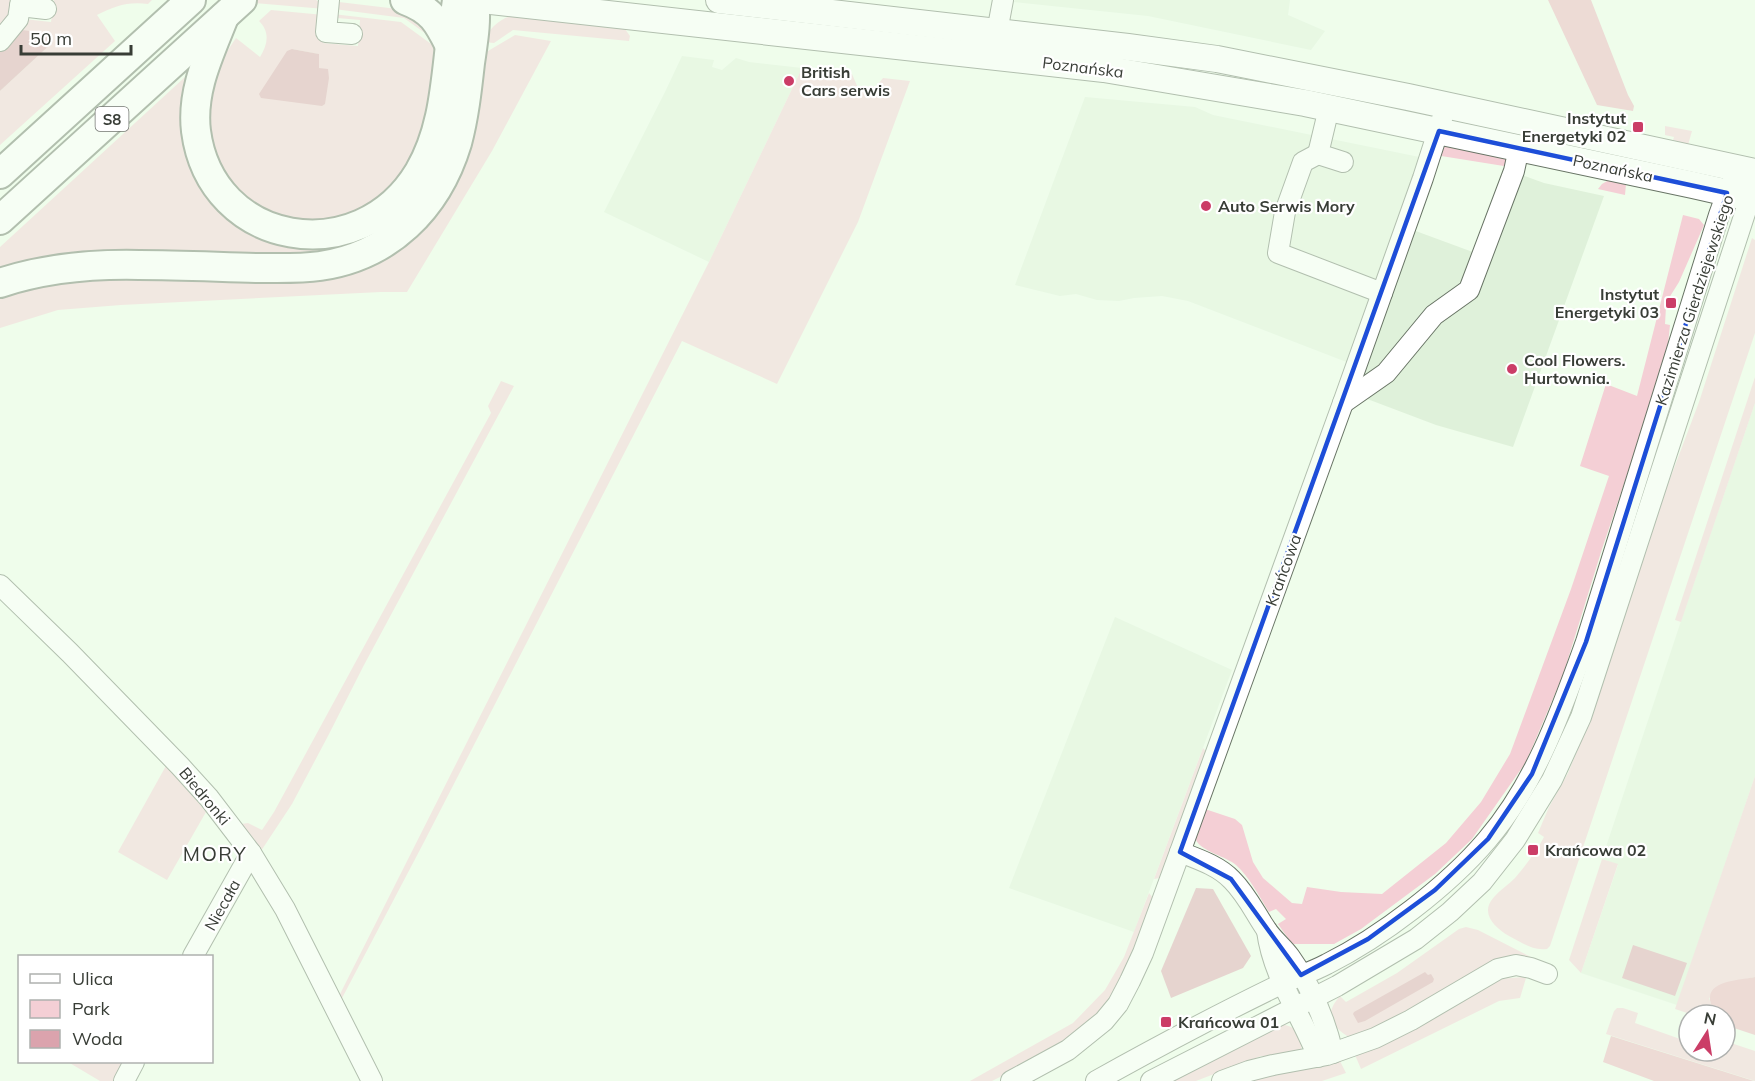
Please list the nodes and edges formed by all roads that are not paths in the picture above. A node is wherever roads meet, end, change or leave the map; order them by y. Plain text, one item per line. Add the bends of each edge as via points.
1 (329, 0) edge
2 (405, 0) edge
3 (458, 0) edge
4 (474, 0) edge
5 (482, 0) edge
6 (719, 0) edge
7 (1003, 0) edge
8 (21, 3) edge
9 (185, 6) edge
10 (233, 8) edge
11 (46, 9) dead end
12 (997, 32) junction
13 (352, 34) dead end
14 (0, 41) edge
15 (450, 46) junction
16 (1445, 105) junction
17 (1329, 108) junction
18 (1439, 131) junction
19 (1519, 148) junction
20 (1318, 154) junction
21 (1343, 162) dead end
22 (1680, 169) junction
23 (1749, 171) edge
24 (0, 174) edge
25 (1744, 197) edge
26 (0, 220) edge
27 (0, 283) edge
28 (1382, 293) junction
29 (1343, 403) junction
30 (0, 585) edge
31 (1180, 852) junction
32 (251, 853) junction
33 (1267, 931) junction
34 (194, 955) edge
35 (1547, 974) dead end
36 (1301, 975) junction
37 (1282, 983) junction
38 (1314, 998) junction
39 (1295, 1008) junction
40 (1326, 1055) junction
41 (133, 1063) edge
42 (124, 1081) edge
43 (372, 1081) edge
44 (1011, 1081) edge
45 (1096, 1081) edge
46 (1150, 1081) edge
47 (1222, 1081) edge

1 - 13 street via 326,32
2 - 15 highway via 429,12
3 - 15 highway
4 - 27 highway via 476,22 465,104 453,155 433,195 391,239 366,253 319,266 94,266 51,270
5 - 17 main road, Poznańska via 1104,69
6 - 12 main road, Poznańska
7 - 12 street
8 - 11 street
8 - 14 street via 18,19
9 - 24 highway, S8
10 - 15 highway via 202,73 195,109 206,170 224,196 244,213 268,226 303,235 331,235 359,226 382,213 407,189 436,135
10 - 26 highway, S8
12 - 16 main road, Poznańska via 1217,59
16 - 18 street, Krańcowa
16 - 22 main road, Poznańska
17 - 18 main road, Poznańska
17 - 20 street
18 - 19 main road, Poznańska
18 - 28 street, Krańcowa
19 - 22 main road, Poznańska
19 - 29 street via 1469,290 1434,315 1386,373
20 - 21 street
20 - 28 street via 1303,162 1286,212 1278,253
22 - 23 main road
22 - 25 main road
23 - 25 street, Kazimierza Gierdziejewskiego via 1731,184
25 - 36 street, Kazimierza Gierdziejewskiego via 1561,711 1532,774 1488,839 1435,890 1368,939
25 - 38 street, Kazimierza Gierdziejewskiego via 1601,658 1581,717 1552,780 1515,840 1482,882 1450,912 1416,939
28 - 29 street, Krańcowa
29 - 31 street, Krańcowa
30 - 32 street, Biedronki via 180,766
31 - 33 street via 1207,862 1231,879
31 - 44 street, Krańcowa via 1143,952 1118,1004 1104,1021 1068,1050
32 - 34 street, Niecała
32 - 43 street, Biedronki via 285,909
33 - 36 street
33 - 37 street via 1269,950
35 - 40 street via 1515,965 1498,969 1375,1038
36 - 37 street, Kazimierza Gierdziejewskiego
36 - 38 street
37 - 39 street
37 - 45 street, Kazimierza Gierdziejewskiego
38 - 39 street, Kazimierza Gierdziejewskiego
38 - 40 street via 1323,1017
39 - 40 street
39 - 46 street, Kazimierza Gierdziejewskiego
40 - 47 street via 1249,1071
41 - 42 street

